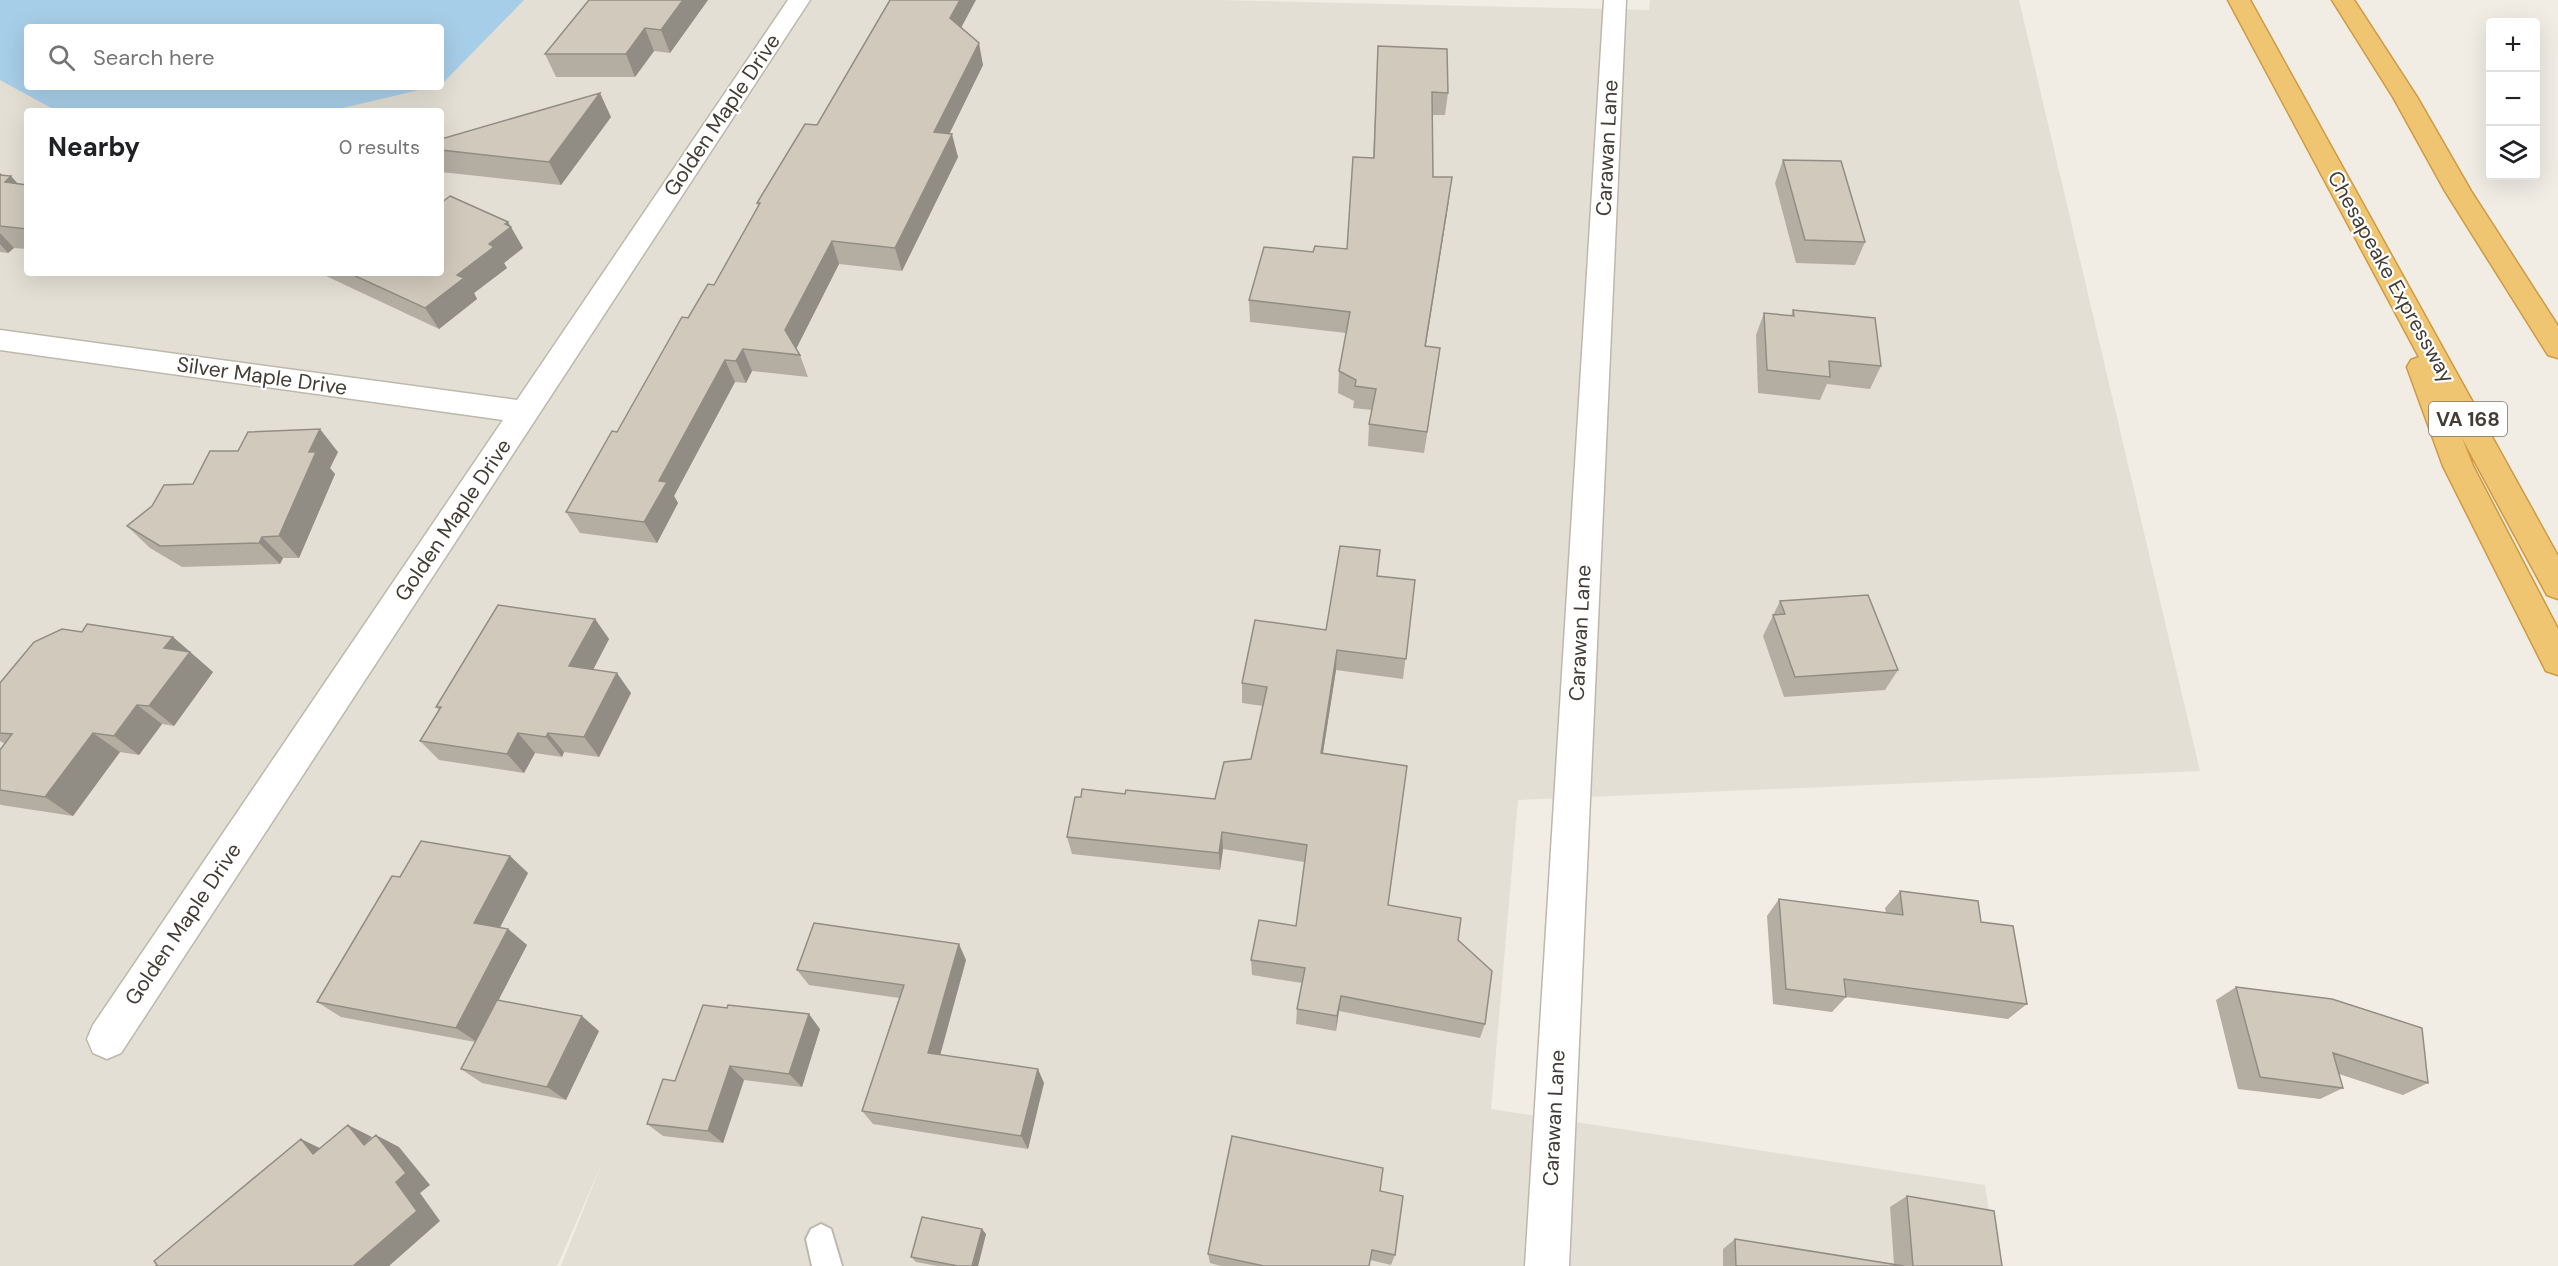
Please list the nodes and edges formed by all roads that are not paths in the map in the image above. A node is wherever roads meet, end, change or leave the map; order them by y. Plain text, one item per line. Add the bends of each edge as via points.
1 (799, 0) edge
2 (1615, 0) edge
3 (2239, 0) edge
4 (2343, 0) edge
5 (2379, 253) junction
6 (0, 340) edge
7 (2558, 348) edge
8 (525, 412) junction
9 (2558, 586) edge
10 (2558, 661) edge
11 (106, 1039) dead end
12 (1546, 1266) edge

1 - 8 street, Golden Maple Drive
2 - 12 street, Carawan Lane
3 - 5 highway, Chesapeake Expressway / VA 168
4 - 7 highway
5 - 9 highway, Chesapeake Expressway / VA 168
5 - 10 highway via 2457,466
6 - 8 street, Silver Maple Drive
8 - 11 street, Golden Maple Drive

